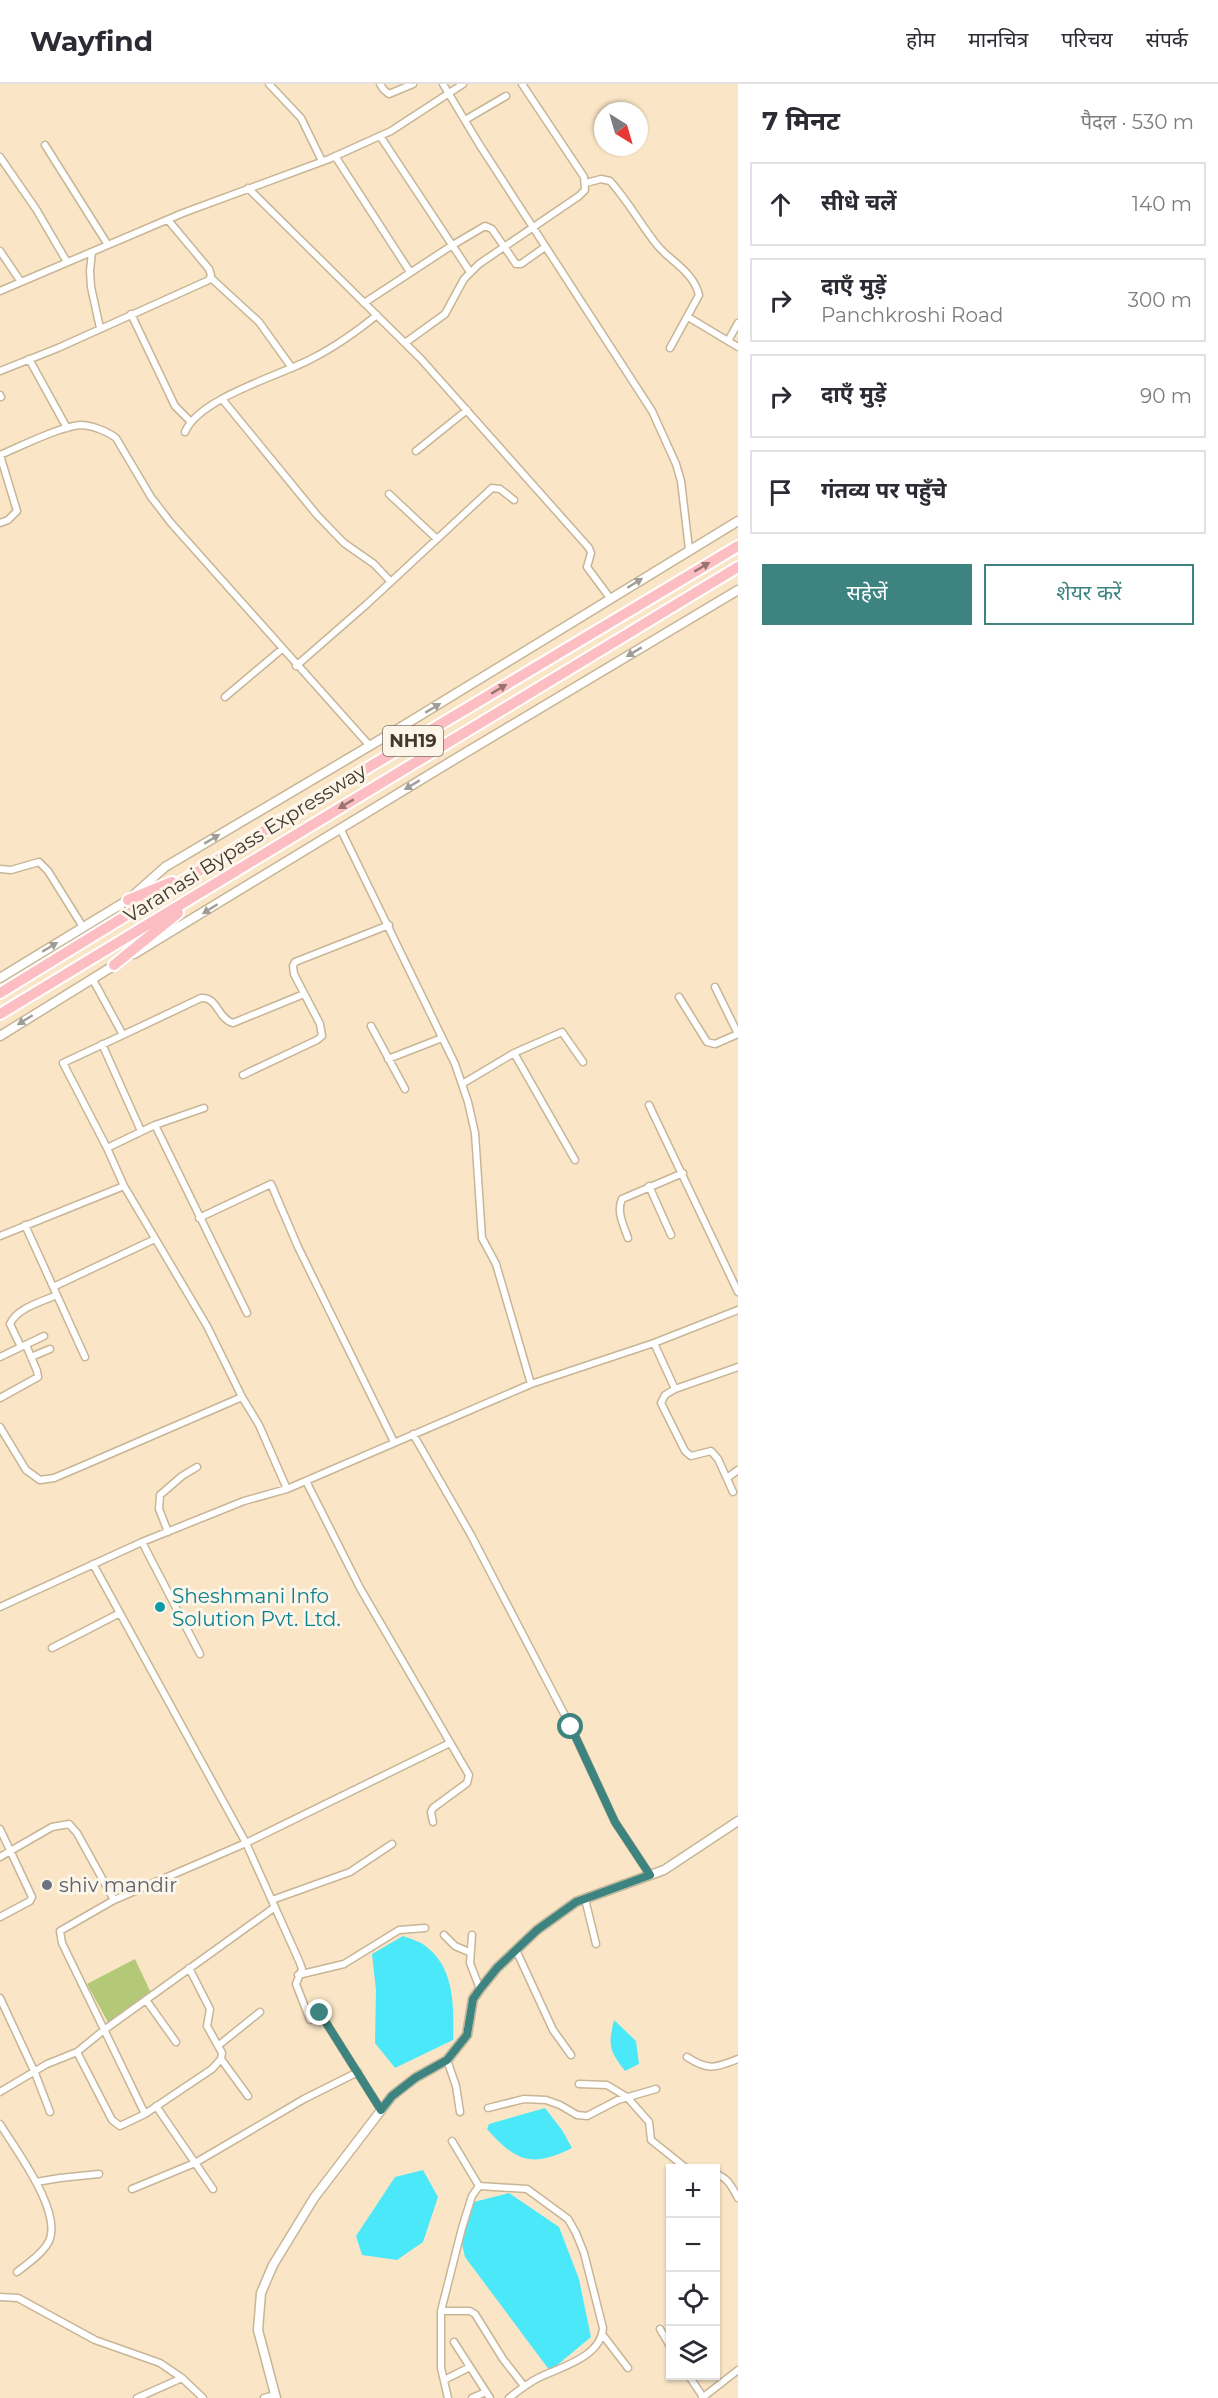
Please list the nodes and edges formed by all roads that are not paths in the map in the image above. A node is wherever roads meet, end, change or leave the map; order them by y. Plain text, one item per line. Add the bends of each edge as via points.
1 (269, 84) edge
2 (380, 84) edge
3 (413, 84) edge
4 (443, 84) edge
5 (463, 84) edge
6 (522, 84) edge
7 (449, 94) junction
8 (506, 96) dead end
9 (465, 120) junction
10 (380, 136) junction
11 (45, 145) dead end
12 (335, 156) junction
13 (0, 157) edge
14 (322, 161) junction
15 (586, 183) junction
16 (248, 188) junction
17 (168, 220) junction
18 (532, 227) junction
19 (108, 245) junction
20 (451, 246) junction
21 (546, 247) junction
22 (503, 248) junction
23 (0, 250) edge
24 (92, 252) junction
25 (67, 262) junction
26 (410, 272) junction
27 (470, 272) junction
28 (211, 278) junction
29 (21, 282) junction
30 (0, 291) edge
31 (364, 303) junction
32 (131, 314) junction
33 (377, 315) junction
34 (688, 317) junction
35 (738, 323) edge
36 (100, 328) junction
37 (728, 341) junction
38 (405, 343) junction
39 (737, 346) edge
40 (670, 348) dead end
41 (29, 358) junction
42 (292, 368) junction
43 (0, 371) edge
44 (222, 399) junction
45 (467, 410) junction
46 (191, 422) junction
47 (67, 428) junction
48 (185, 432) dead end
49 (416, 451) dead end
50 (0, 455) edge
51 (389, 494) dead end
52 (514, 500) dead end
53 (738, 521) edge
54 (0, 523) edge
55 (437, 540) junction
56 (738, 546) edge
57 (689, 549) junction
58 (738, 567) edge
59 (391, 582) junction
60 (738, 590) edge
61 (610, 598) junction
62 (282, 649) junction
63 (296, 666) junction
64 (225, 698) dead end
65 (370, 746) junction
66 (340, 828) junction
67 (0, 869) edge
68 (200, 871) junction
69 (219, 882) junction
70 (128, 900) junction
71 (388, 925) junction
72 (83, 927) junction
73 (114, 965) junction
74 (0, 978) edge
75 (92, 978) junction
76 (715, 987) dead end
77 (0, 993) edge
78 (304, 994) junction
79 (680, 997) dead end
80 (0, 1014) edge
81 (371, 1026) dead end
82 (123, 1035) junction
83 (0, 1036) edge
84 (442, 1038) junction
85 (102, 1044) junction
86 (514, 1053) junction
87 (388, 1059) junction
88 (583, 1062) dead end
89 (243, 1075) dead end
90 (462, 1084) junction
91 (405, 1089) dead end
92 (649, 1105) dead end
93 (204, 1108) dead end
94 (155, 1125) junction
95 (141, 1131) junction
96 (107, 1148) junction
97 (575, 1160) dead end
98 (683, 1173) junction
99 (124, 1186) junction
100 (649, 1186) junction
101 (199, 1218) junction
102 (25, 1225) junction
103 (671, 1235) dead end
104 (0, 1236) edge
105 (628, 1238) dead end
106 (155, 1239) junction
107 (53, 1287) junction
108 (738, 1292) edge
109 (57, 1295) junction
110 (738, 1310) edge
111 (247, 1313) dead end
112 (44, 1336) dead end
113 (654, 1343) junction
114 (23, 1346) junction
115 (50, 1349) dead end
116 (0, 1357) edge
117 (31, 1357) junction
118 (85, 1357) dead end
119 (738, 1367) edge
120 (531, 1384) junction
121 (675, 1389) junction
122 (242, 1397) junction
123 (0, 1398) edge
124 (0, 1427) edge
125 (412, 1434) junction
126 (394, 1442) junction
127 (197, 1467) dead end
128 (738, 1470) edge
129 (727, 1478) junction
130 (306, 1481) junction
131 (287, 1489) junction
132 (733, 1492) dead end
133 (168, 1532) junction
134 (142, 1542) junction
135 (93, 1564) junction
136 (0, 1607) edge
137 (120, 1613) junction
138 (52, 1648) dead end
139 (200, 1654) dead end
140 (450, 1743) junction
141 (738, 1821) edge
142 (433, 1822) dead end
143 (0, 1829) edge
144 (246, 1843) junction
145 (392, 1844) dead end
146 (10, 1851) junction
147 (0, 1857) edge
148 (650, 1875) junction
149 (585, 1899) junction
150 (114, 1900) junction
151 (272, 1900) junction
152 (275, 1907) junction
153 (0, 1917) edge
154 (425, 1928) dead end
155 (444, 1935) dead end
156 (472, 1935) dead end
157 (596, 1944) dead end
158 (516, 1950) junction
159 (470, 1952) junction
160 (189, 1968) junction
161 (298, 1975) junction
162 (480, 1989) junction
163 (0, 1998) edge
164 (146, 2000) junction
165 (260, 2012) dead end
166 (104, 2030) junction
167 (176, 2042) dead end
168 (219, 2045) junction
169 (77, 2052) junction
170 (571, 2055) dead end
171 (687, 2056) dead end
172 (221, 2059) junction
173 (738, 2059) edge
174 (447, 2060) junction
175 (358, 2072) junction
176 (35, 2073) junction
177 (579, 2084) dead end
178 (656, 2089) dead end
179 (0, 2092) edge
180 (248, 2096) dead end
181 (627, 2097) junction
182 (156, 2106) junction
183 (488, 2108) dead end
184 (381, 2110) junction
185 (50, 2112) dead end
186 (460, 2112) dead end
187 (145, 2114) junction
188 (0, 2124) edge
189 (452, 2141) dead end
190 (195, 2163) junction
191 (680, 2164) edge
192 (99, 2174) dead end
193 (720, 2176) edge
194 (36, 2182) junction
195 (479, 2186) junction
196 (132, 2189) dead end
197 (213, 2189) dead end
198 (738, 2198) edge
199 (17, 2272) dead end
200 (0, 2297) edge
201 (441, 2311) junction
202 (660, 2329) dead end
203 (602, 2334) junction
204 (666, 2339) edge
205 (454, 2342) dead end
206 (470, 2367) junction
207 (628, 2368) dead end
208 (738, 2370) edge
209 (182, 2378) junction
210 (444, 2380) junction
211 (691, 2380) edge
212 (524, 2386) junction
213 (517, 2392) junction
214 (488, 2395) edge
215 (711, 2395) edge
216 (275, 2396) edge
217 (137, 2398) edge
218 (203, 2398) edge
219 (264, 2398) edge
220 (448, 2398) edge
221 (472, 2398) edge
222 (508, 2398) edge
223 (522, 2398) edge
224 (702, 2398) edge

1 - 14 street via 301,118
2 - 3 street via 386,93 393,94
4 - 7 street
5 - 7 street
6 - 15 street
7 - 9 street
7 - 10 street
8 - 9 street
9 - 18 street
10 - 12 street
10 - 20 street
11 - 19 street
12 - 14 street
12 - 26 street
13 - 25 street
14 - 16 street
15 - 18 street via 579,196
15 - 34 street via 601,179 610,182 664,253 686,270 699,295
16 - 17 street
16 - 31 street
17 - 19 street
17 - 28 street via 209,268
18 - 21 street
18 - 22 street
19 - 24 street
20 - 22 street via 488,226
20 - 26 street
20 - 27 street
21 - 22 street via 519,265
21 - 57 street via 662,432 681,481
22 - 27 street
23 - 29 street
24 - 25 street
24 - 36 street via 91,287
25 - 29 street
26 - 31 street
27 - 38 street via 445,314
28 - 32 street
28 - 42 street via 259,322
29 - 30 street
31 - 33 street
32 - 36 street
32 - 46 street via 175,406
33 - 38 street
33 - 42 street via 329,350
34 - 37 street
34 - 40 street
35 - 37 street
36 - 41 street
37 - 39 street
38 - 45 street
41 - 43 street
41 - 47 street
42 - 44 street
44 - 46 street
44 - 59 street via 323,522
45 - 49 street
45 - 61 street via 589,548 587,567
46 - 48 street
47 - 50 street
47 - 62 street via 82,425 116,438 171,523
50 - 54 street via 17,511
51 - 55 street
52 - 55 street via 492,488
53 - 57 street
55 - 59 street
68 -> 56 highway, Varanasi Bypass Expressway / NH19
61 -> 57 street
58 -> 69 highway, Varanasi Bypass Expressway / NH19
59 - 63 street
60 -> 66 street
65 -> 61 street
62 - 63 street
62 - 64 street
63 - 65 street
70 -> 65 street via 165,867
66 - 71 street
66 -> 73 street
67 - 72 street via 39,862
68 - 70 highway
68 - 77 highway, Varanasi Bypass Expressway / NH19
69 - 73 highway
69 - 80 highway, Varanasi Bypass Expressway / NH19
70 - 72 street
71 - 78 street via 295,962 294,974
71 - 84 street
74 -> 72 street
73 - 75 street
75 - 82 street
75 -> 83 street
76 - 79 street via 738,1034 715,1044 707,1042
78 - 82 street via 232,1023 224,1020 210,1000 201,998
78 - 89 street via 320,1024 321,1036
81 - 87 street
82 - 85 street
84 - 87 street
84 - 90 street
85 - 95 street
85 - 96 street via 63,1063
86 - 88 street via 562,1032
86 - 90 street
86 - 97 street
87 - 91 street
90 - 120 street via 475,1133 482,1238 496,1264
92 - 98 street
93 - 94 street
94 - 95 street
94 - 101 street
95 - 96 street
96 - 99 street
98 - 100 street
98 - 108 street
99 - 102 street
99 - 106 street
100 - 103 street
100 - 105 street via 622,1199 619,1205
101 - 111 street
101 - 126 street via 271,1184 298,1248
102 - 104 street
102 - 107 street
106 - 107 street
106 - 122 street via 207,1326
107 - 109 street
109 - 114 street via 13,1318 10,1324
109 - 118 street
110 - 113 street
112 - 114 street
113 - 120 street
113 - 121 street
114 - 116 street
114 - 117 street
115 - 117 street
117 - 123 street via 38,1377
119 - 121 street
120 - 125 street
121 - 129 street via 661,1403 684,1451 691,1456 711,1451
122 - 124 street via 54,1478 40,1480 26,1470
122 - 131 street
125 - 126 street
125 - 148 street via 471,1535 571,1727 615,1822
126 - 130 street
127 - 133 street via 160,1495 159,1509
128 - 129 street
129 - 132 street
130 - 131 street
130 - 140 street via 360,1588
131 - 133 street via 244,1501
133 - 134 street
134 - 135 street
134 - 139 street
135 - 136 street
135 - 137 street
137 - 138 street
137 - 144 street
140 - 142 street via 470,1779 433,1808
140 - 144 street
141 - 148 street via 664,1870
143 - 146 street
144 - 150 street
144 - 151 street
145 - 151 street via 350,1872
146 - 147 street
146 - 150 street via 52,1827 69,1824
146 - 153 street via 32,1897
148 - 149 street
149 - 157 street
149 - 158 street via 537,1930
150 - 166 street via 63,1929 60,1936
151 - 152 street
152 - 160 street
152 - 161 street via 302,1969
154 - 161 street via 399,1930 344,1964
155 - 159 street via 455,1946
156 - 159 street
158 - 162 street
158 - 170 street via 553,2030
159 - 162 street
160 - 164 street
160 - 168 street via 208,2003 207,2026
161 - 175 street via 296,1984 310,2020 320,2013
162 - 174 street via 473,1999 467,2035
163 - 176 street
164 - 166 street
164 - 167 street
165 - 168 street
166 - 169 street
166 - 187 street
168 - 172 street
169 - 176 street
169 - 187 street via 112,2120 120,2126
171 - 173 street via 710,2068
172 - 180 street
172 - 182 street
174 - 184 street via 407,2084
174 - 186 street
175 - 184 street
175 - 190 street
176 - 179 street
176 - 185 street
177 - 181 street via 607,2085
178 - 181 street
181 - 183 street via 587,2116 546,2100 524,2099
181 - 191 street via 649,2122 651,2140
182 - 187 street
182 - 190 street
184 - 216 street via 314,2198 273,2265 261,2293 258,2330
188 - 194 street
189 - 195 street
190 - 196 street
190 - 197 street
192 - 194 street
193 - 198 street
194 - 199 street via 48,2210 51,2236
195 - 201 street via 462,2228
195 - 203 street via 527,2189 568,2219 584,2253
200 - 209 street via 18,2298 95,2340 160,2363
201 - 210 street
201 - 212 street via 475,2314
202 - 204 street
203 - 207 street
203 - 212 street via 589,2352 574,2363
205 - 206 street
206 - 210 street
206 - 214 street
208 - 215 street
209 - 217 street
209 - 218 street
210 - 220 street
211 - 224 street
212 - 213 street
213 - 222 street
213 - 223 street
214 - 221 street
215 - 224 street
216 - 219 street

